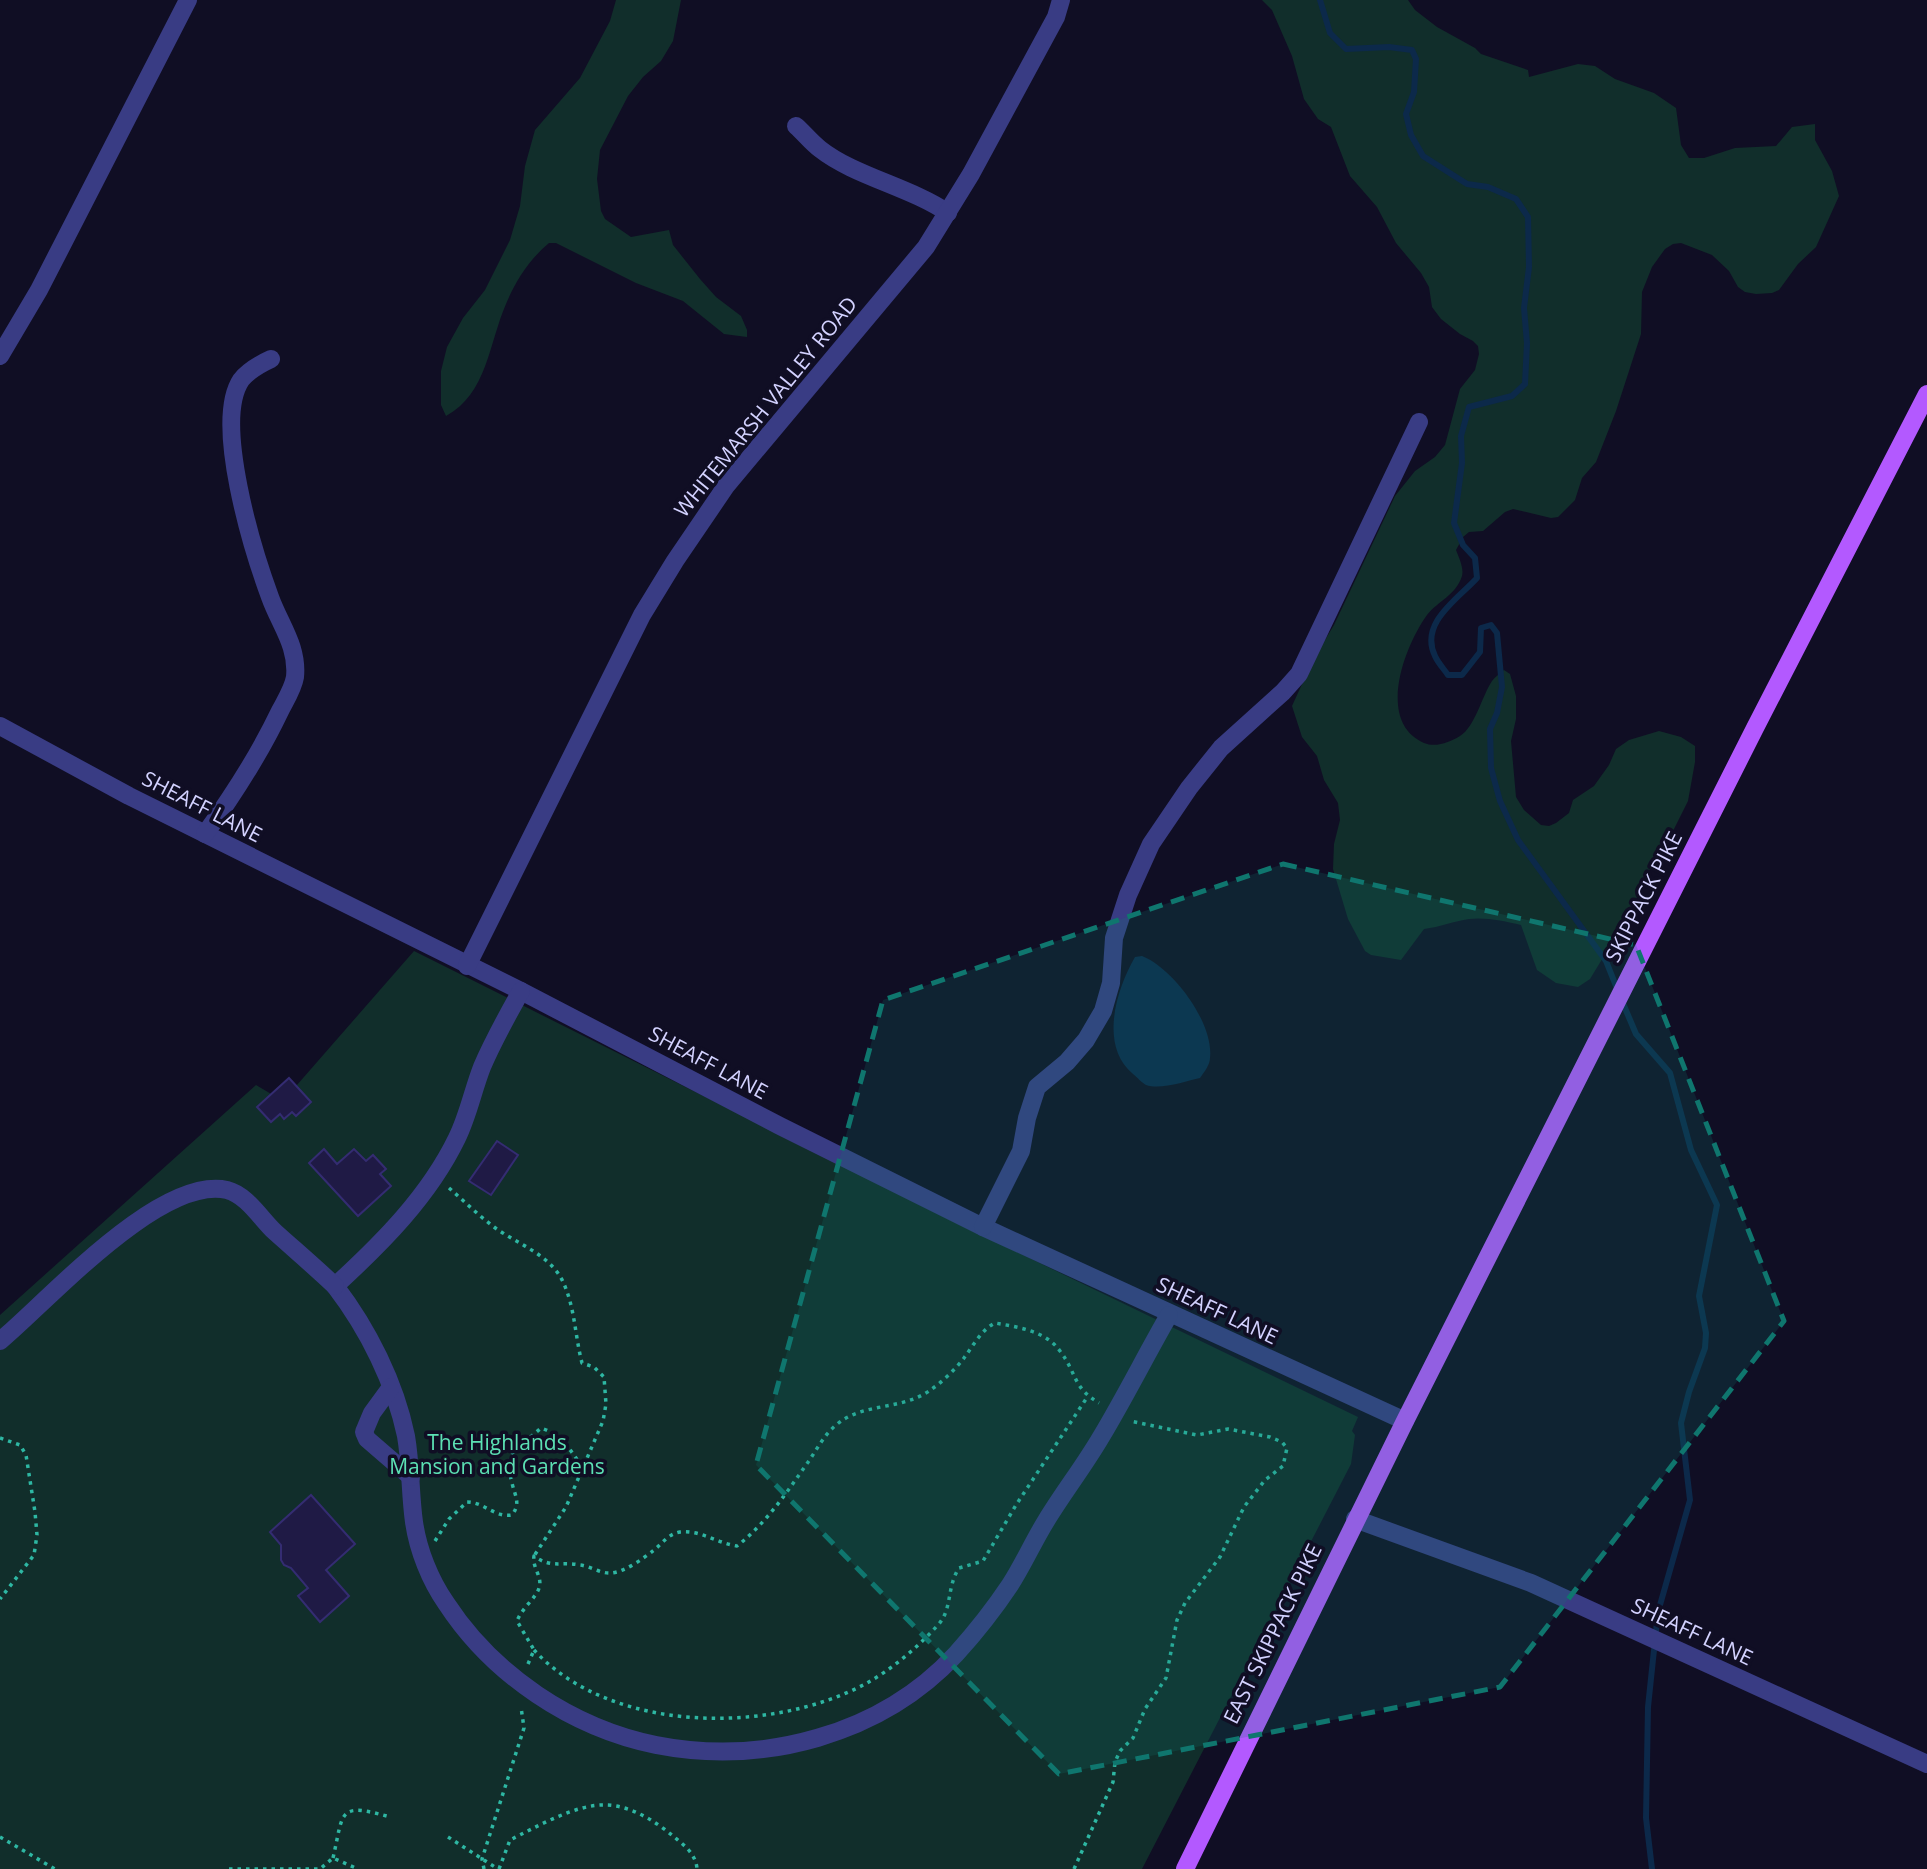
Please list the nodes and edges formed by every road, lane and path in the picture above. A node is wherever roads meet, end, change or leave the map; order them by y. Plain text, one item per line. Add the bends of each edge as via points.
1 (188, 0) edge
2 (1061, 0) edge
3 (796, 126) dead end
4 (948, 213) junction
5 (0, 356) edge
6 (271, 359) dead end
7 (1927, 394) edge
8 (1419, 422) dead end
9 (0, 726) edge
10 (205, 834) junction
11 (467, 966) junction
12 (521, 991) junction
13 (434, 1176) junction
14 (983, 1227) junction
15 (335, 1286) junction
16 (1169, 1315) junction
17 (0, 1341) edge
18 (391, 1387) junction
19 (1088, 1396) junction
20 (1115, 1413) junction
21 (1405, 1421) junction
22 (0, 1438) edge
23 (584, 1469) junction
24 (411, 1477) junction
25 (1355, 1519) junction
26 (422, 1549) junction
27 (534, 1556) junction
28 (0, 1599) edge
29 (534, 1650) junction
30 (517, 1680) junction
31 (1927, 1765) edge
32 (390, 1817) dead end
33 (0, 1837) edge
34 (447, 1837) dead end
35 (333, 1858) junction
36 (482, 1859) junction
37 (55, 1869) edge
38 (229, 1869) edge
39 (358, 1869) edge
40 (484, 1869) edge
41 (499, 1869) edge
42 (697, 1869) edge
43 (1074, 1869) edge
44 (1185, 1869) edge

1 - 5 street
2 - 4 street, WHITEMARSH VALLEY ROAD via 1056,17
3 - 4 street via 821,150
4 - 11 street, WHITEMARSH VALLEY ROAD via 926,247 726,486 674,561 642,615
6 - 10 street via 241,380 230,415 232,445 267,589 294,652 294,684 262,750
7 - 21 main road, SKIPPACK PIKE
8 - 14 street via 1299,674 1221,748 1151,844 1114,938 1111,983 1103,1011 1067,1062 1037,1087 1021,1151
9 - 10 street, SHEAFF LANE
10 - 11 street, SHEAFF LANE
11 - 12 street, SHEAFF LANE
12 - 13 street via 482,1067 458,1137
12 - 14 street, SHEAFF LANE
13 - 15 street via 388,1233
13 - 23 path via 485,1221 544,1258 564,1281 582,1363 604,1377 603,1421
14 - 16 street, SHEAFF LANE
15 - 17 street via 245,1200 229,1191 210,1189 162,1206 123,1230
15 - 18 street via 356,1316
16 - 20 street
16 - 21 street, SHEAFF LANE
18 - 24 street via 405,1433
18 - 24 street via 364,1433
19 - 20 path
19 - 27 path via 1079,1388 1060,1350 1043,1335 995,1323 930,1390 911,1402 860,1411 835,1426 776,1509 737,1546 704,1534 679,1532 610,1574 579,1564 546,1564
19 - 29 path via 983,1562 959,1568 953,1577 949,1604 939,1624 900,1660 835,1698 746,1717 669,1716 592,1693 563,1677
20 - 30 street via 1010,1585 977,1629 932,1677 881,1713 809,1741 776,1748 698,1751 631,1740 597,1728 538,1697
20 - 43 path via 1133,1423 1197,1435 1228,1429 1270,1437 1282,1442 1287,1456 1244,1507 1220,1557 1185,1603 1177,1620 1166,1678 1133,1738 1120,1751 1113,1782
21 - 25 main road, EAST SKIPPACK PIKE
22 - 28 path via 20,1445 26,1455 37,1535 34,1556
23 - 26 path via 567,1445 541,1428 511,1454 509,1467 517,1496 512,1515 467,1502 439,1539
23 - 27 path
24 - 26 street
25 - 31 street, SHEAFF LANE via 1531,1583
25 - 44 main road, EAST SKIPPACK PIKE
26 - 30 street via 448,1607
27 - 29 path via 539,1590 517,1620
29 - 30 path
30 - 36 path via 524,1728
32 - 35 path via 351,1811 338,1827
33 - 37 path
34 - 36 path
35 - 38 path via 320,1868
35 - 39 path
36 - 40 path
36 - 41 path
41 - 42 path via 510,1840 576,1811 605,1804 659,1824 687,1847

